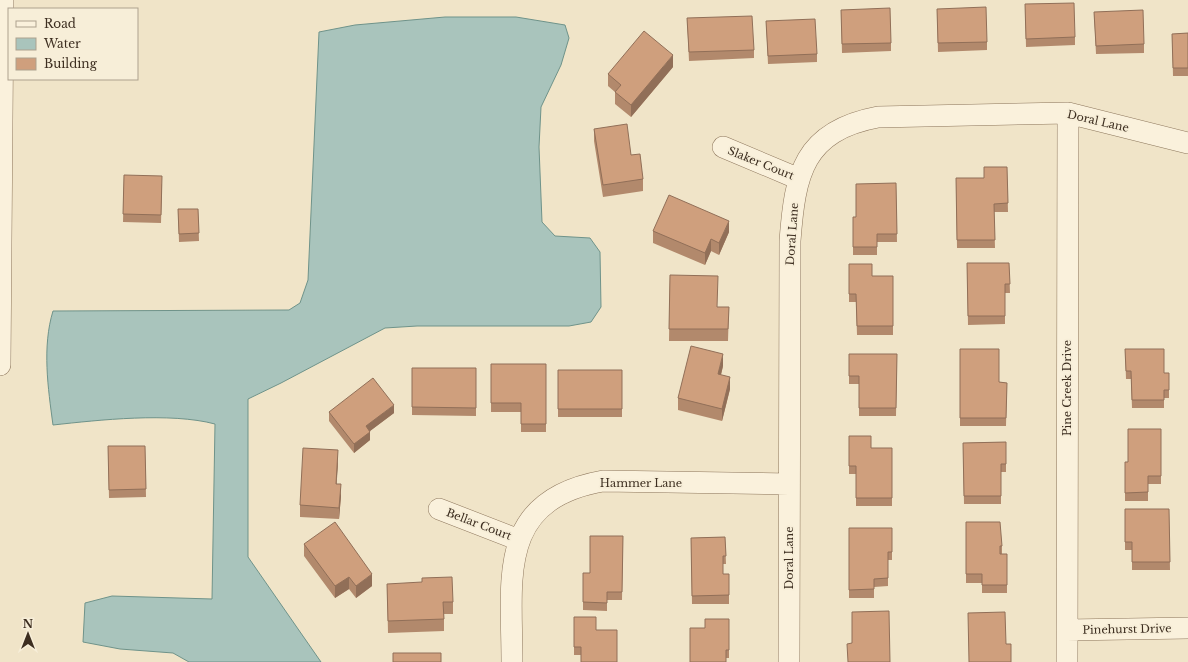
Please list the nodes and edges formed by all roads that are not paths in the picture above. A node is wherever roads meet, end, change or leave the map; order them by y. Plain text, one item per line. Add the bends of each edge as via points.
1 (3, 0) edge
2 (1068, 114) junction
3 (1188, 143) edge
4 (723, 147) dead end
5 (799, 178) junction
6 (0, 364) edge
7 (789, 484) junction
8 (440, 509) dead end
9 (519, 540) junction
10 (1188, 628) edge
11 (1067, 630) junction
12 (512, 662) edge
13 (789, 662) edge
14 (1067, 662) edge

1 - 6 street
2 - 3 street, Doral Lane
2 - 5 street, Doral Lane via 878,117 859,120 837,130 815,148
2 - 11 street, Pine Creek Drive
4 - 5 street, Slaker Court
5 - 7 street, Doral Lane via 792,209 790,241
7 - 9 street, Hammer Lane via 603,481 581,485 560,493 548,502 536,513
7 - 13 street, Doral Lane
8 - 9 street, Bellar Court
9 - 12 street, Hammer Lane via 512,572
10 - 11 street, Pinehurst Drive
11 - 14 street, Pine Creek Drive

